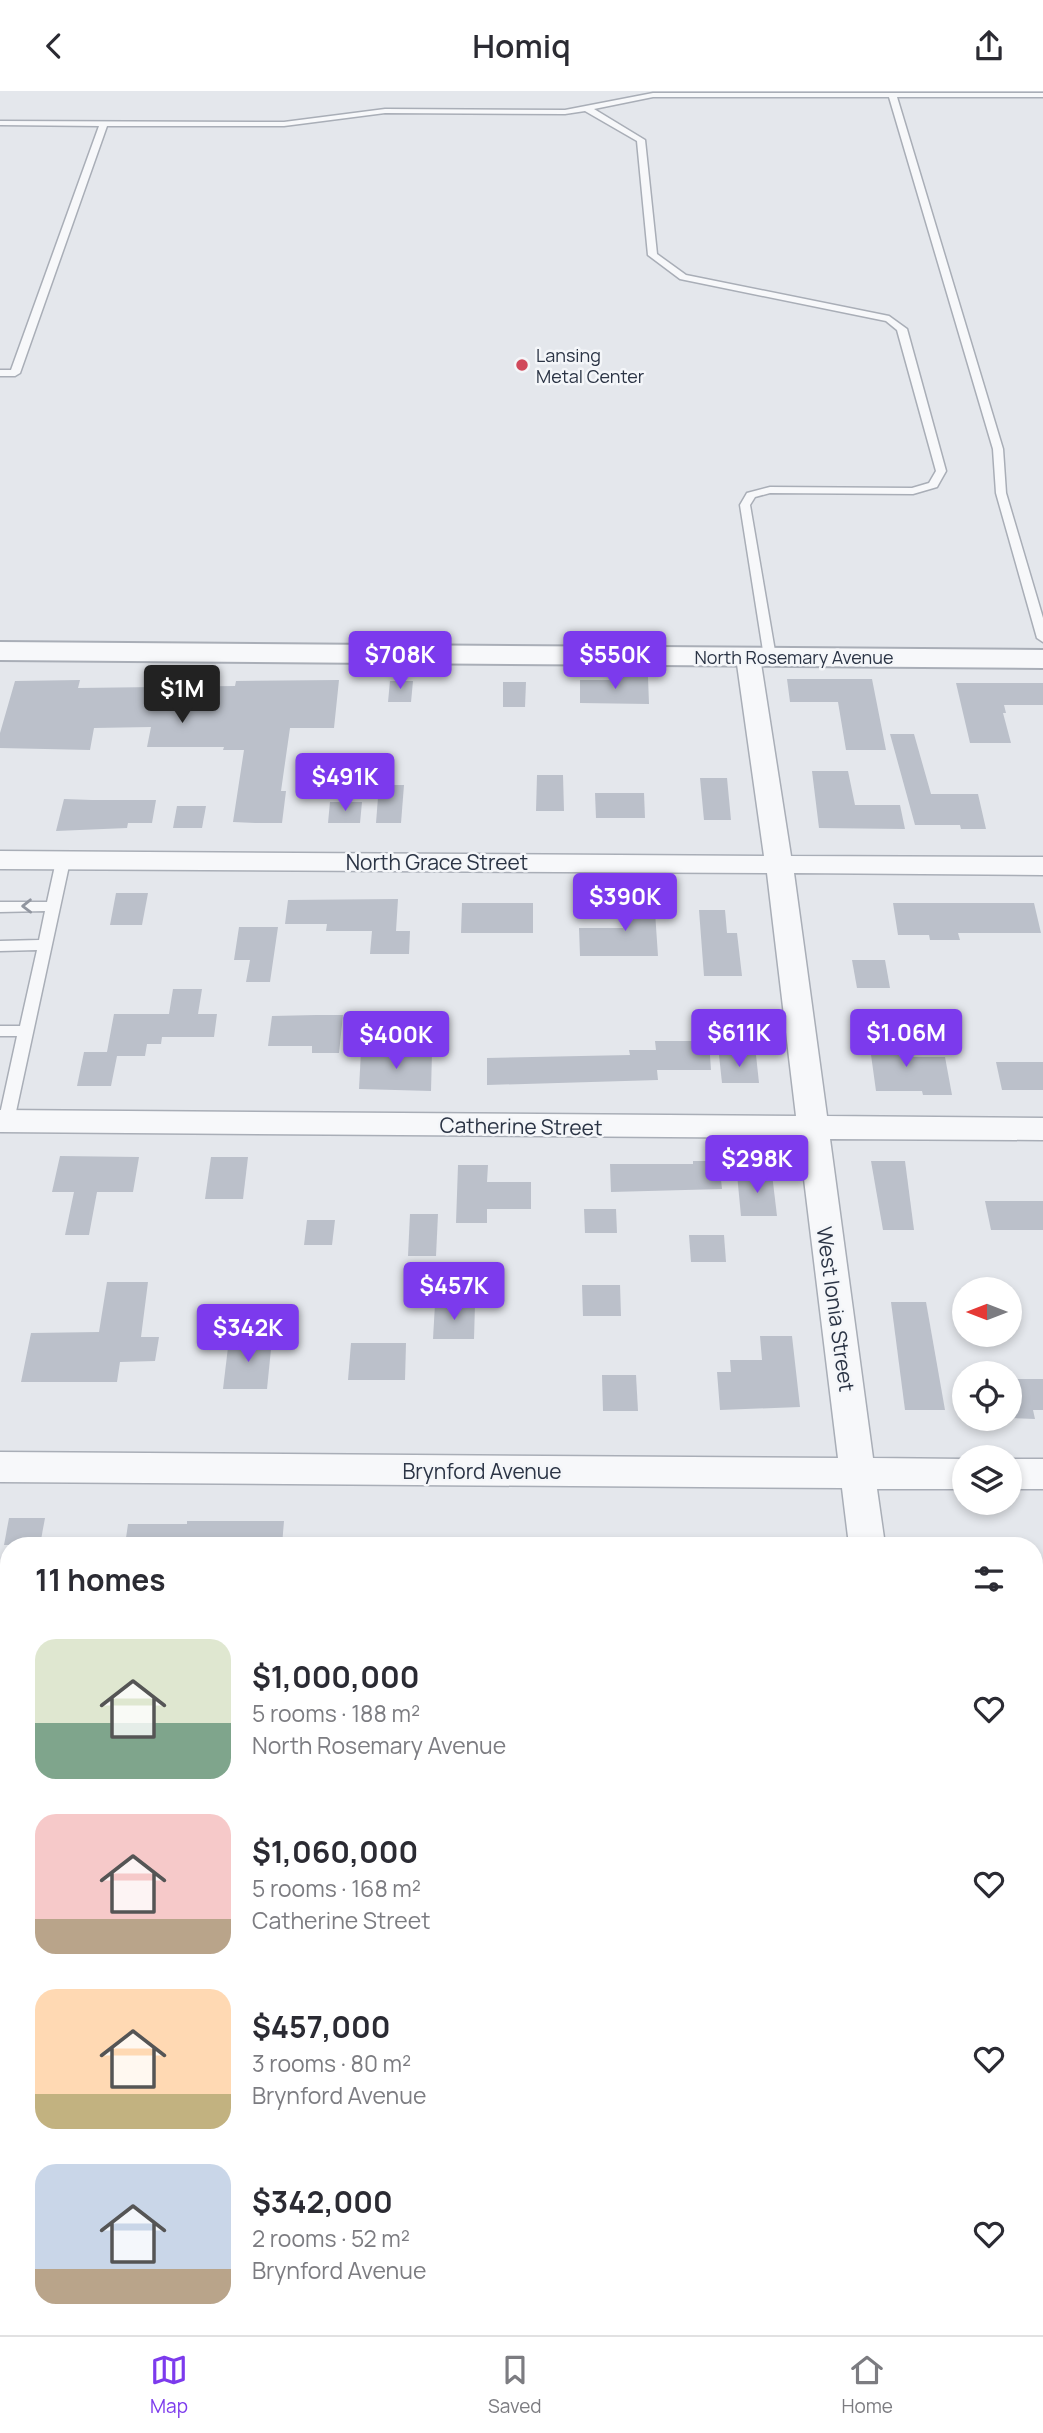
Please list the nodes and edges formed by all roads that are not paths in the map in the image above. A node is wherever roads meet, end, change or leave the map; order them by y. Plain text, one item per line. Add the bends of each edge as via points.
1 (892, 95) junction
2 (1043, 95) edge
3 (587, 108) junction
4 (0, 123) edge
5 (104, 123) junction
6 (0, 373) edge
7 (1043, 638) edge
8 (0, 650) edge
9 (759, 657) junction
10 (1043, 659) edge
11 (0, 860) edge
12 (64, 860) junction
13 (779, 864) junction
14 (1043, 866) edge
15 (54, 906) junction
16 (0, 907) edge
17 (0, 946) edge
18 (45, 946) junction
19 (0, 1031) edge
20 (26, 1031) junction
21 (8, 1076) edge
22 (3, 1121) edge
23 (812, 1128) junction
24 (1043, 1129) edge
25 (0, 1467) edge
26 (858, 1473) junction
27 (952, 1474) edge
28 (1022, 1474) edge
29 (1043, 1474) edge
30 (866, 1537) edge

1 - 2 lane
1 - 3 lane via 653,95
1 - 7 lane via 998,449 1001,493
3 - 5 lane via 565,112 385,111 284,124
3 - 9 lane via 641,140 653,255 683,277 889,319 902,329 941,471 933,485 913,491 770,490 751,495 745,505
4 - 5 lane
5 - 6 lane via 15,373
8 - 9 street, North Rosemary Avenue
9 - 10 street, North Rosemary Avenue
9 - 13 street, West Ionia Street
11 - 12 street, North Grace Street
12 - 13 street, North Grace Street
12 - 15 lane
13 - 14 street, North Grace Street
13 - 23 street, West Ionia Street
15 -> 16 lane
15 - 18 lane
17 - 18 lane
18 - 20 lane
19 - 20 lane
20 - 21 lane
21 - 22 lane
22 - 23 street, Catherine Street
23 - 24 street, Catherine Street
23 - 26 street, West Ionia Street
25 - 26 street, Brynford Avenue
26 - 27 street, Brynford Avenue
26 - 30 street, West Ionia Street
28 - 29 street

